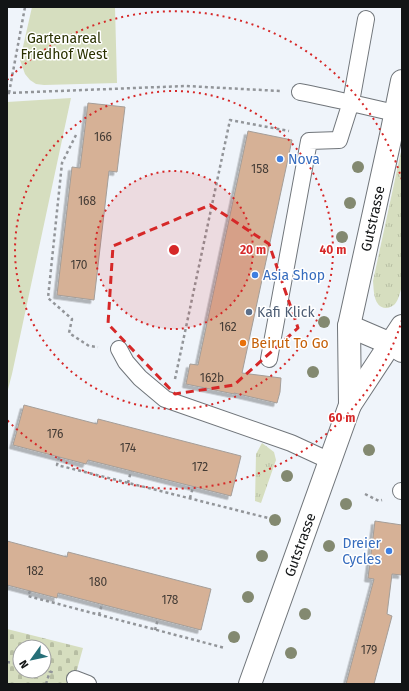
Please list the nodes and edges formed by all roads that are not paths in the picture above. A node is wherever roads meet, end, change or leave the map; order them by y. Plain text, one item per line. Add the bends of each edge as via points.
1 (366, 19) dead end
2 (402, 81) edge
3 (300, 92) road end
4 (350, 102) junction
5 (395, 113) junction
6 (349, 326) junction
7 (402, 326) edge
8 (396, 348) edge
9 (119, 349) road end
10 (269, 359) dead end
11 (350, 405) junction
12 (330, 461) junction
13 (250, 684) edge

1 - 4 lane
2 - 5 main road, Gutstrasse
3 - 4 lane
4 - 5 lane
4 - 10 lane via 339,140 309,141
5 - 6 main road, Gutstrasse
6 - 8 main road
6 - 11 main road, Gutstrasse
7 - 8 main road, Gutstrasse
8 - 11 main road, Gutstrasse
9 - 12 lane via 140,378 165,399 291,444
11 - 12 main road, Gutstrasse
12 - 13 main road, Gutstrasse

